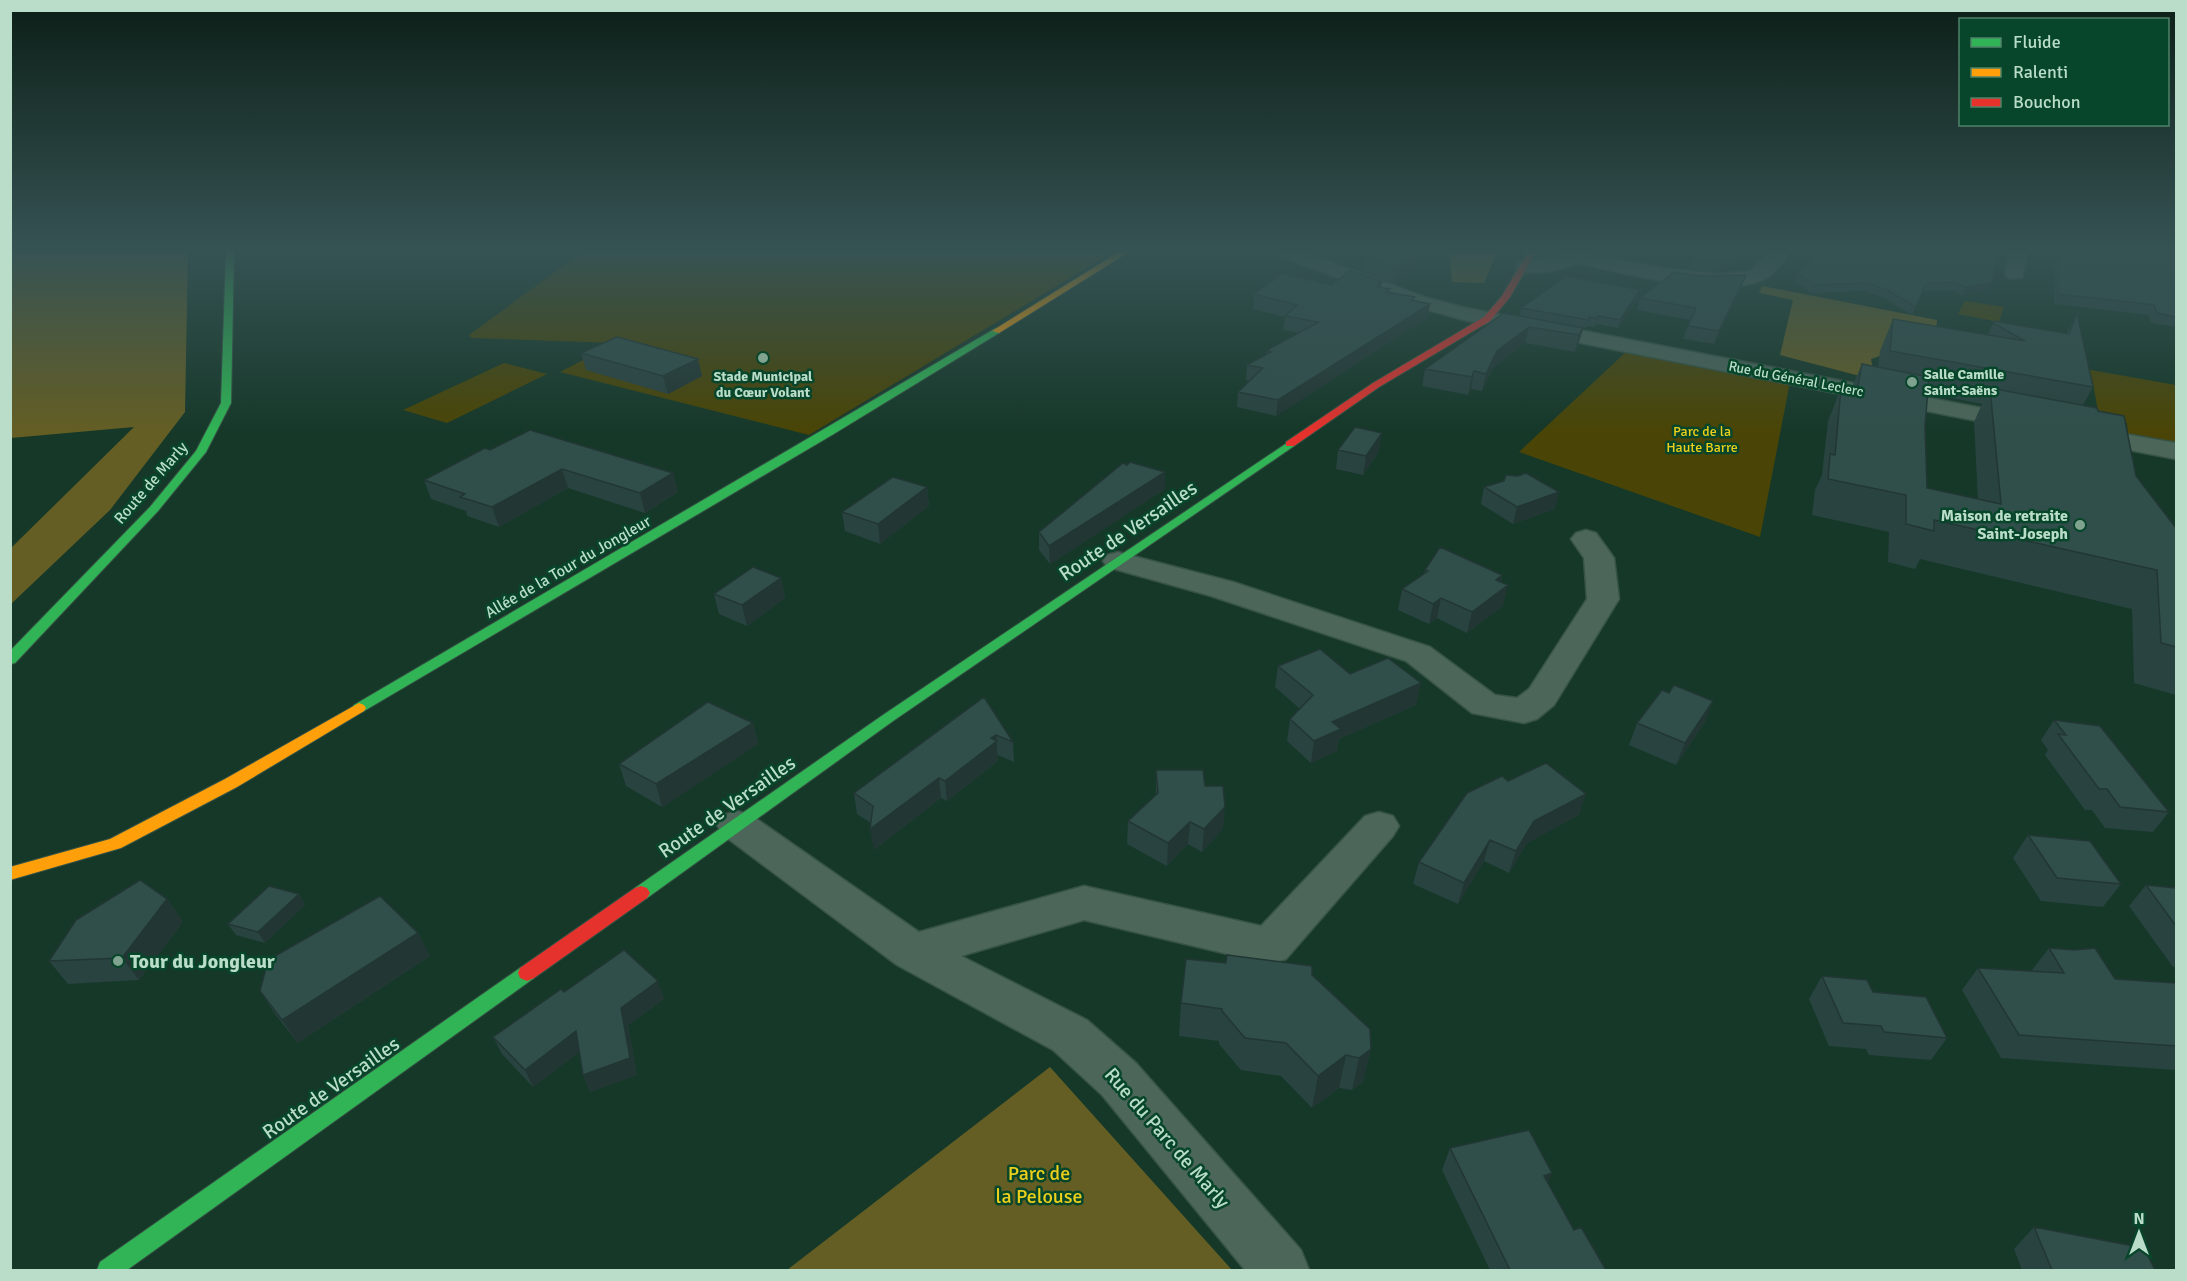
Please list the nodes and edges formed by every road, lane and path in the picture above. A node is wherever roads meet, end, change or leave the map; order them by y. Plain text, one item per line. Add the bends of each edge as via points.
1 (228, 312) edge
2 (1027, 312) edge
3 (1442, 312) edge
4 (1476, 312) edge
5 (1481, 312) edge
6 (1498, 312) edge
7 (1428, 338) dead end
8 (1376, 385) junction
9 (2176, 451) edge
10 (1586, 539) dead end
11 (1118, 561) junction
12 (10, 660) edge
13 (737, 825) junction
14 (1379, 826) dead end
15 (10, 874) edge
16 (913, 952) junction
17 (108, 1270) edge
18 (1281, 1270) edge

1 - 12 main road, Route de Marly via 226,403 201,452 154,509
2 - 15 main road, Allée de la Tour du Jongleur via 231,783 115,844
3 - 4 street, Rue du Général Leclerc via 1457,318
5 - 8 main road, Route de Versailles
6 - 9 street, Rue du Général Leclerc via 2053,429
7 - 8 main road, Route de Versailles
8 - 11 main road, Route de Versailles
10 - 11 street via 1599,558 1603,599 1542,697 1524,711 1485,705 1418,654 1222,589
11 - 13 main road, Route de Versailles
13 - 16 street, Rue du Parc de Marly
13 - 17 main road, Route de Versailles
14 - 16 street via 1270,946 1084,903
16 - 18 street, Rue du Parc de Marly via 1070,1035 1119,1079

